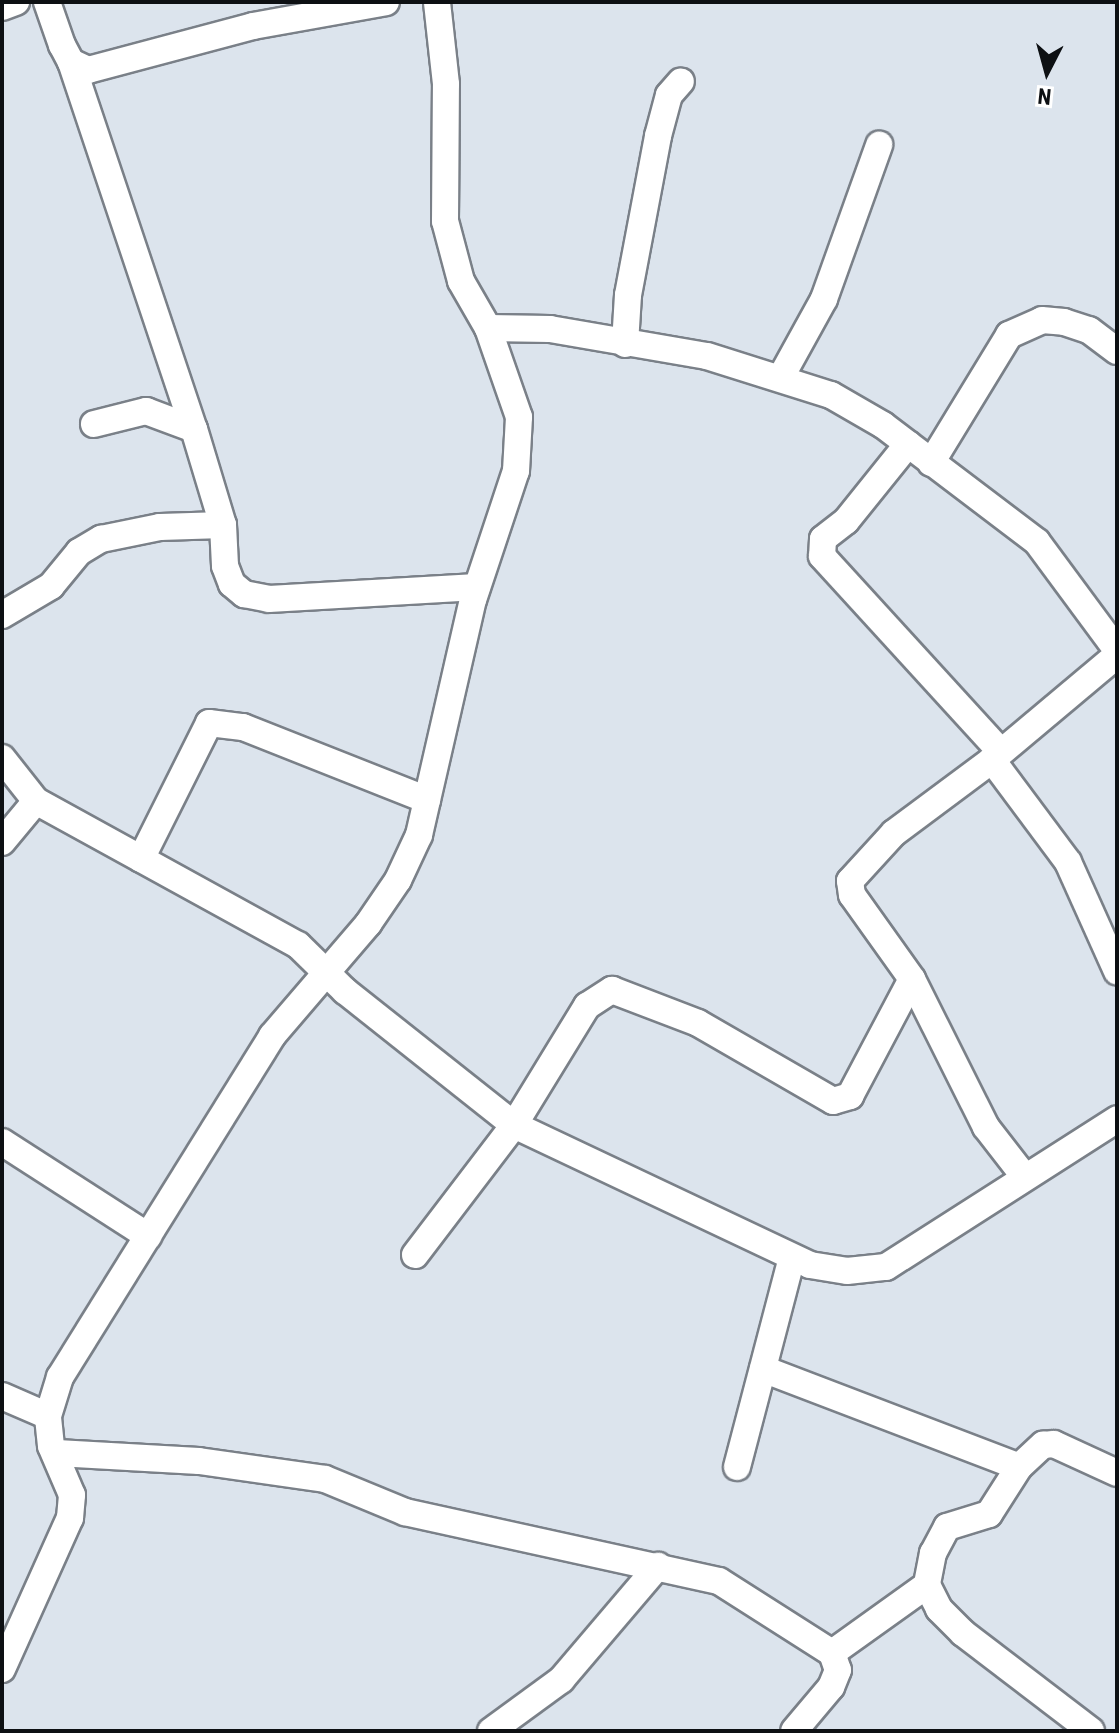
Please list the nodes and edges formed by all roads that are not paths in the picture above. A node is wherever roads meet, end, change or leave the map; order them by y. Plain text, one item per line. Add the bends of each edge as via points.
1 (16, 2) edge
2 (47, 2) edge
3 (386, 2) edge
4 (437, 2) edge
5 (2, 7) edge
6 (71, 62) junction
7 (681, 81) dead end
8 (879, 145) dead end
9 (488, 328) junction
10 (625, 344) junction
11 (1117, 351) edge
12 (781, 377) junction
13 (94, 424) dead end
14 (194, 429) junction
15 (908, 444) junction
16 (931, 463) junction
17 (223, 525) junction
18 (477, 587) junction
19 (2, 615) edge
20 (1117, 653) edge
21 (996, 756) junction
22 (2, 758) edge
23 (427, 800) junction
24 (36, 801) junction
25 (2, 842) edge
26 (141, 859) junction
27 (325, 971) junction
28 (1117, 971) edge
29 (912, 979) junction
30 (1117, 1119) edge
31 (514, 1125) junction
32 (2, 1142) edge
33 (1024, 1176) junction
34 (148, 1236) junction
35 (415, 1255) dead end
36 (792, 1258) junction
37 (763, 1369) junction
38 (2, 1396) edge
39 (48, 1416) junction
40 (57, 1453) junction
41 (737, 1467) dead end
42 (1019, 1467) junction
43 (1117, 1473) edge
44 (658, 1566) junction
45 (927, 1585) junction
46 (832, 1653) junction
47 (2, 1669) edge
48 (808, 1726) edge
49 (491, 1731) edge
50 (1091, 1731) edge

1 - 5 street
2 - 6 street
3 - 6 street via 253,26 109,68 88,70
4 - 9 street via 446,84 445,221 461,281
6 - 14 street
7 - 10 street via 669,95 658,136 628,295
8 - 12 street via 824,299
9 - 10 street via 550,329
9 - 18 street via 519,417 521,445
10 - 12 street via 707,356
11 - 16 street via 1089,330 1064,322 1042,320 1009,335
12 - 15 street via 831,395
13 - 14 street via 146,411
14 - 17 street
15 - 16 street
15 - 21 street via 855,511 823,539 822,556
16 - 20 street via 1037,542
17 - 18 street via 225,566 232,584 244,594 269,599
17 - 19 street via 160,527 101,539 79,552 51,586
18 - 23 street
20 - 21 street
21 - 28 street via 1068,862
21 - 29 street via 894,833 852,875 852,895
22 - 24 street
23 - 26 street via 243,727 209,723
23 - 27 street via 398,880 368,924
24 - 25 street
24 - 26 street
26 - 27 street via 298,945
27 - 31 street
27 - 34 street via 272,1036
29 - 31 street via 850,1096 833,1101 698,1023 612,990 587,1006
29 - 33 street via 986,1127
30 - 33 street
31 - 35 street
31 - 36 street
32 - 34 street
33 - 36 street via 886,1267 847,1271
34 - 39 street via 60,1377
36 - 37 street
37 - 41 street
37 - 42 street
38 - 39 street
39 - 40 street
40 - 44 street via 199,1461 325,1479 405,1512
40 - 47 street via 72,1495 70,1518
42 - 43 street via 1043,1445 1054,1444
42 - 45 street via 989,1514 947,1527 933,1553
44 - 46 street via 719,1581
44 - 49 street via 561,1680
45 - 46 street
45 - 50 street via 939,1609 963,1633
46 - 48 street via 838,1670

